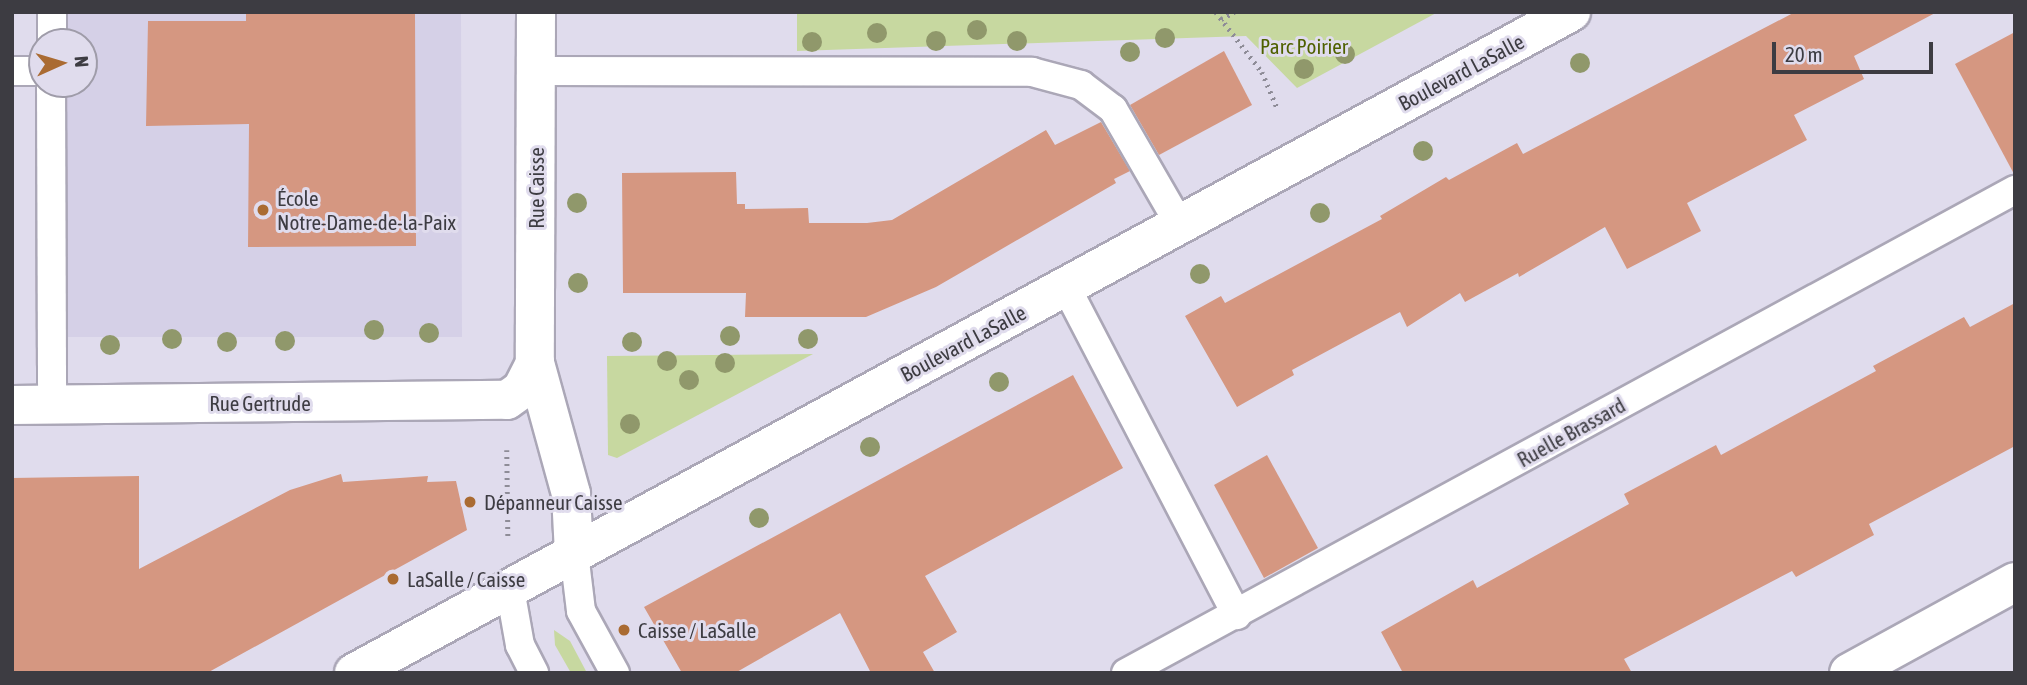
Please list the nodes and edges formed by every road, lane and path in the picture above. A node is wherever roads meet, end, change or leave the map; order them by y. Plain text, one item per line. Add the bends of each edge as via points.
1 (536, 12) edge
2 (1216, 12) edge
3 (1234, 12) edge
4 (1571, 12) edge
5 (1221, 19) junction
6 (537, 71) junction
7 (51, 98) edge
8 (1277, 107) dead end
9 (2015, 190) edge
10 (1180, 225) junction
11 (1066, 287) junction
12 (535, 363) junction
13 (507, 400) junction
14 (52, 404) junction
15 (12, 405) edge
16 (574, 553) junction
17 (2015, 582) edge
18 (510, 589) junction
19 (1237, 615) junction
20 (354, 673) edge
21 (534, 673) edge
22 (615, 673) edge
23 (1126, 673) edge
24 (1849, 673) edge

1 - 6 main road, Rue Caisse
2 - 5 path
3 - 5 path
4 - 10 main road, Boulevard LaSalle
5 - 8 path via 1262,72
6 - 10 lane via 1032,72 1081,85 1113,109
6 - 12 main road, Rue Caisse
7 - 14 lane
9 - 19 lane, Ruelle Brassard
10 - 11 main road, Boulevard LaSalle
11 - 16 main road, Boulevard LaSalle
11 - 19 lane
12 - 13 main road via 522,389
12 - 16 main road, Rue Caisse via 571,494
13 - 14 main road, Rue Gertrude
13 - 18 path
14 - 15 main road, Rue Gertrude
16 - 18 main road, Boulevard LaSalle
16 - 22 lane via 581,611
17 - 24 main road
18 - 20 main road, Boulevard LaSalle
18 - 21 lane via 520,645
19 - 23 lane, Ruelle Brassard

